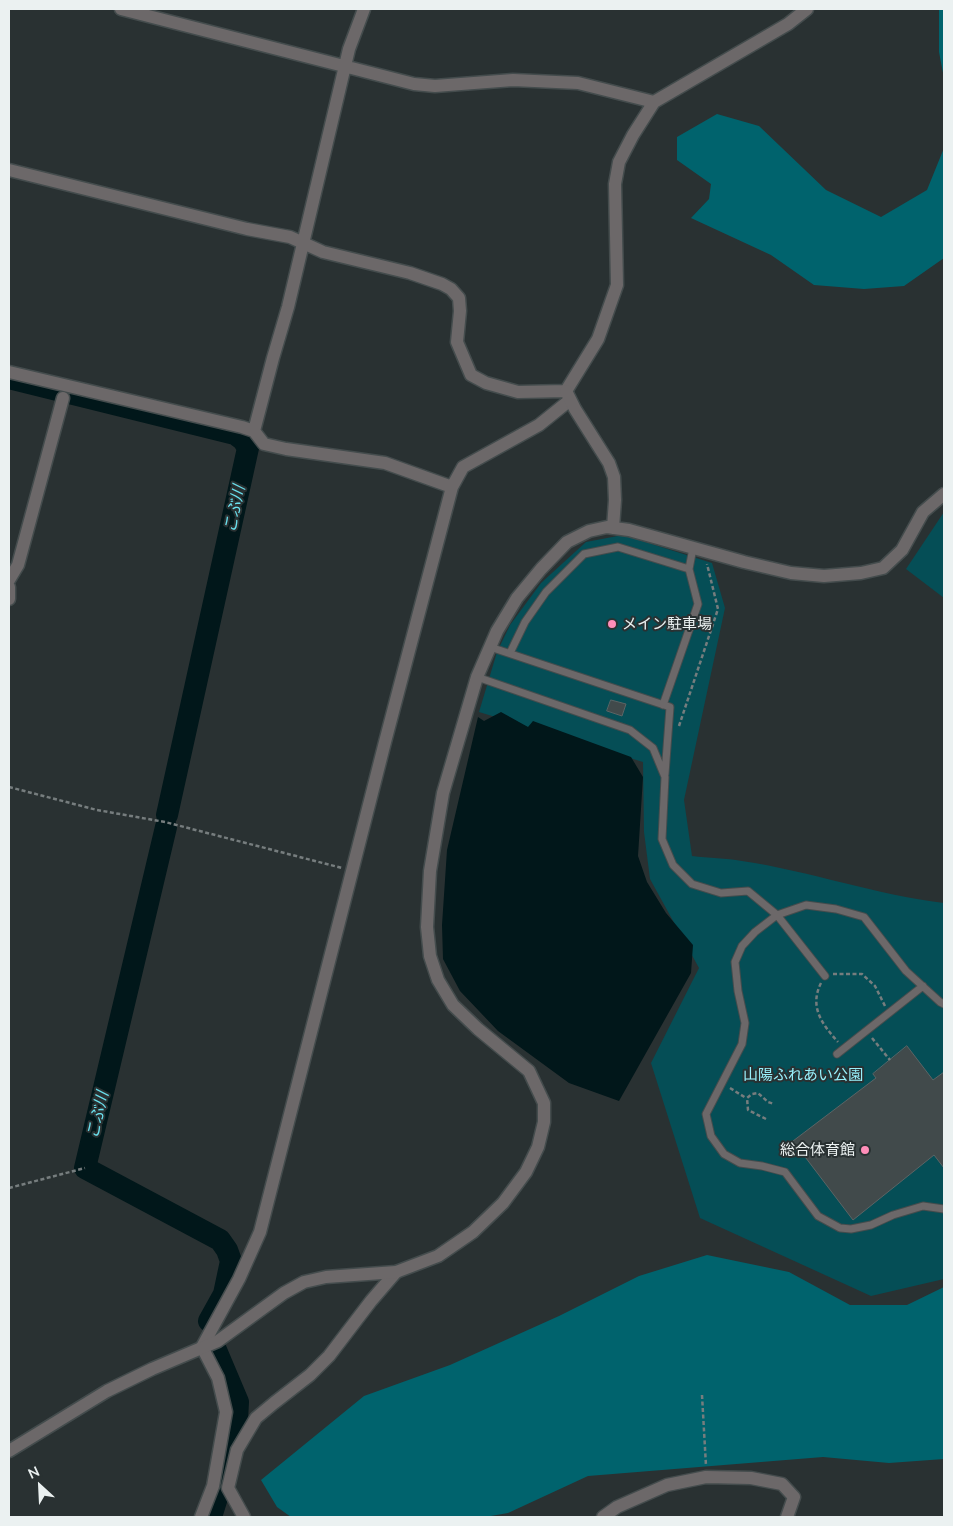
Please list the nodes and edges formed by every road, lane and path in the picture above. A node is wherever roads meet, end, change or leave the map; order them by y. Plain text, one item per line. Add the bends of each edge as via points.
1 (121, 9) edge
2 (364, 9) edge
3 (807, 9) edge
4 (346, 66) junction
5 (654, 102) junction
6 (9, 170) edge
7 (304, 244) junction
8 (9, 372) edge
9 (568, 395) junction
10 (63, 398) dead end
11 (254, 431) junction
12 (452, 487) junction
13 (944, 494) edge
14 (613, 528) junction
15 (693, 548) junction
16 (709, 552) junction
17 (689, 568) junction
18 (9, 580) edge
19 (9, 587) edge
20 (9, 599) edge
21 (490, 647) junction
22 (510, 653) junction
23 (477, 677) junction
24 (663, 705) junction
25 (668, 730) junction
26 (665, 777) junction
27 (9, 787) edge
28 (352, 870) junction
29 (777, 914) junction
30 (824, 976) junction
31 (923, 986) junction
32 (944, 1004) edge
33 (890, 1013) junction
34 (867, 1031) junction
35 (844, 1049) junction
36 (837, 1054) dead end
37 (890, 1060) dead end
38 (726, 1086) dead end
39 (747, 1098) junction
40 (774, 1104) dead end
41 (766, 1119) dead end
42 (85, 1168) dead end
43 (9, 1188) edge
44 (944, 1209) edge
45 (396, 1272) junction
46 (202, 1347) junction
47 (702, 1395) dead end
48 (9, 1451) edge
49 (706, 1477) junction
50 (213, 1486) junction
51 (228, 1488) junction
52 (201, 1517) edge
53 (244, 1517) edge
54 (603, 1517) edge
55 (787, 1517) edge

1 - 4 street
2 - 4 street
3 - 5 street via 788,24
4 - 5 street via 414,84 435,86 513,80 578,83
4 - 7 street
5 - 9 street via 619,162 615,184 617,285 598,338
6 - 7 street via 290,237
7 - 9 street via 322,252 410,272 451,289 458,298 460,311 457,342 471,375 518,392
7 - 11 street
8 - 11 street
9 - 12 street via 539,425 463,466
9 - 14 street via 614,477
10 - 18 street via 18,565
11 - 12 street via 264,444 386,463
12 - 28 street
13 - 16 street via 923,512 902,550 883,568 824,576 791,573
14 - 15 street
14 - 21 street via 589,531 567,542 517,598
15 - 16 street
15 - 17 lane
16 - 25 path via 707,561 718,609 679,726
17 - 22 lane via 618,546 584,554 546,592 525,622
17 - 24 lane via 698,604
19 - 20 street
21 - 22 lane
21 - 23 street
22 - 24 lane
23 - 26 lane via 630,730 653,748
23 - 45 street via 443,793 430,871 427,927 430,956 438,980 454,1005 529,1070 544,1103 544,1122 538,1147 526,1172 503,1203 473,1232 438,1256
24 - 25 lane via 670,707
25 - 26 lane
26 - 29 lane via 662,839 673,865 692,884 721,893 748,891
27 - 28 path via 97,810 165,822
28 - 46 street via 260,1232
29 - 30 lane
29 - 31 lane via 806,905 864,917 906,971
29 - 44 lane via 742,946 735,962 745,1023 742,1044 706,1114 711,1136 724,1154 740,1163 785,1172 818,1216 840,1228 871,1226 923,1206
30 - 33 path via 862,974 875,986
30 - 35 path via 816,1009 825,1027
31 - 32 lane
31 - 33 lane
33 - 34 lane
34 - 35 lane
34 - 37 path
35 - 36 lane
38 - 39 path
39 - 40 path via 758,1093
39 - 41 path via 748,1110
42 - 43 path
45 - 46 street via 326,1277 304,1282 284,1292 218,1341
45 - 51 street via 329,1356 256,1418 237,1450
46 - 48 street via 107,1390
46 - 50 street via 218,1378 226,1412
47 - 49 path
49 - 54 street via 667,1485 617,1506
49 - 55 street via 751,1478 782,1484 794,1497
50 - 51 street
50 - 52 street
51 - 53 street

